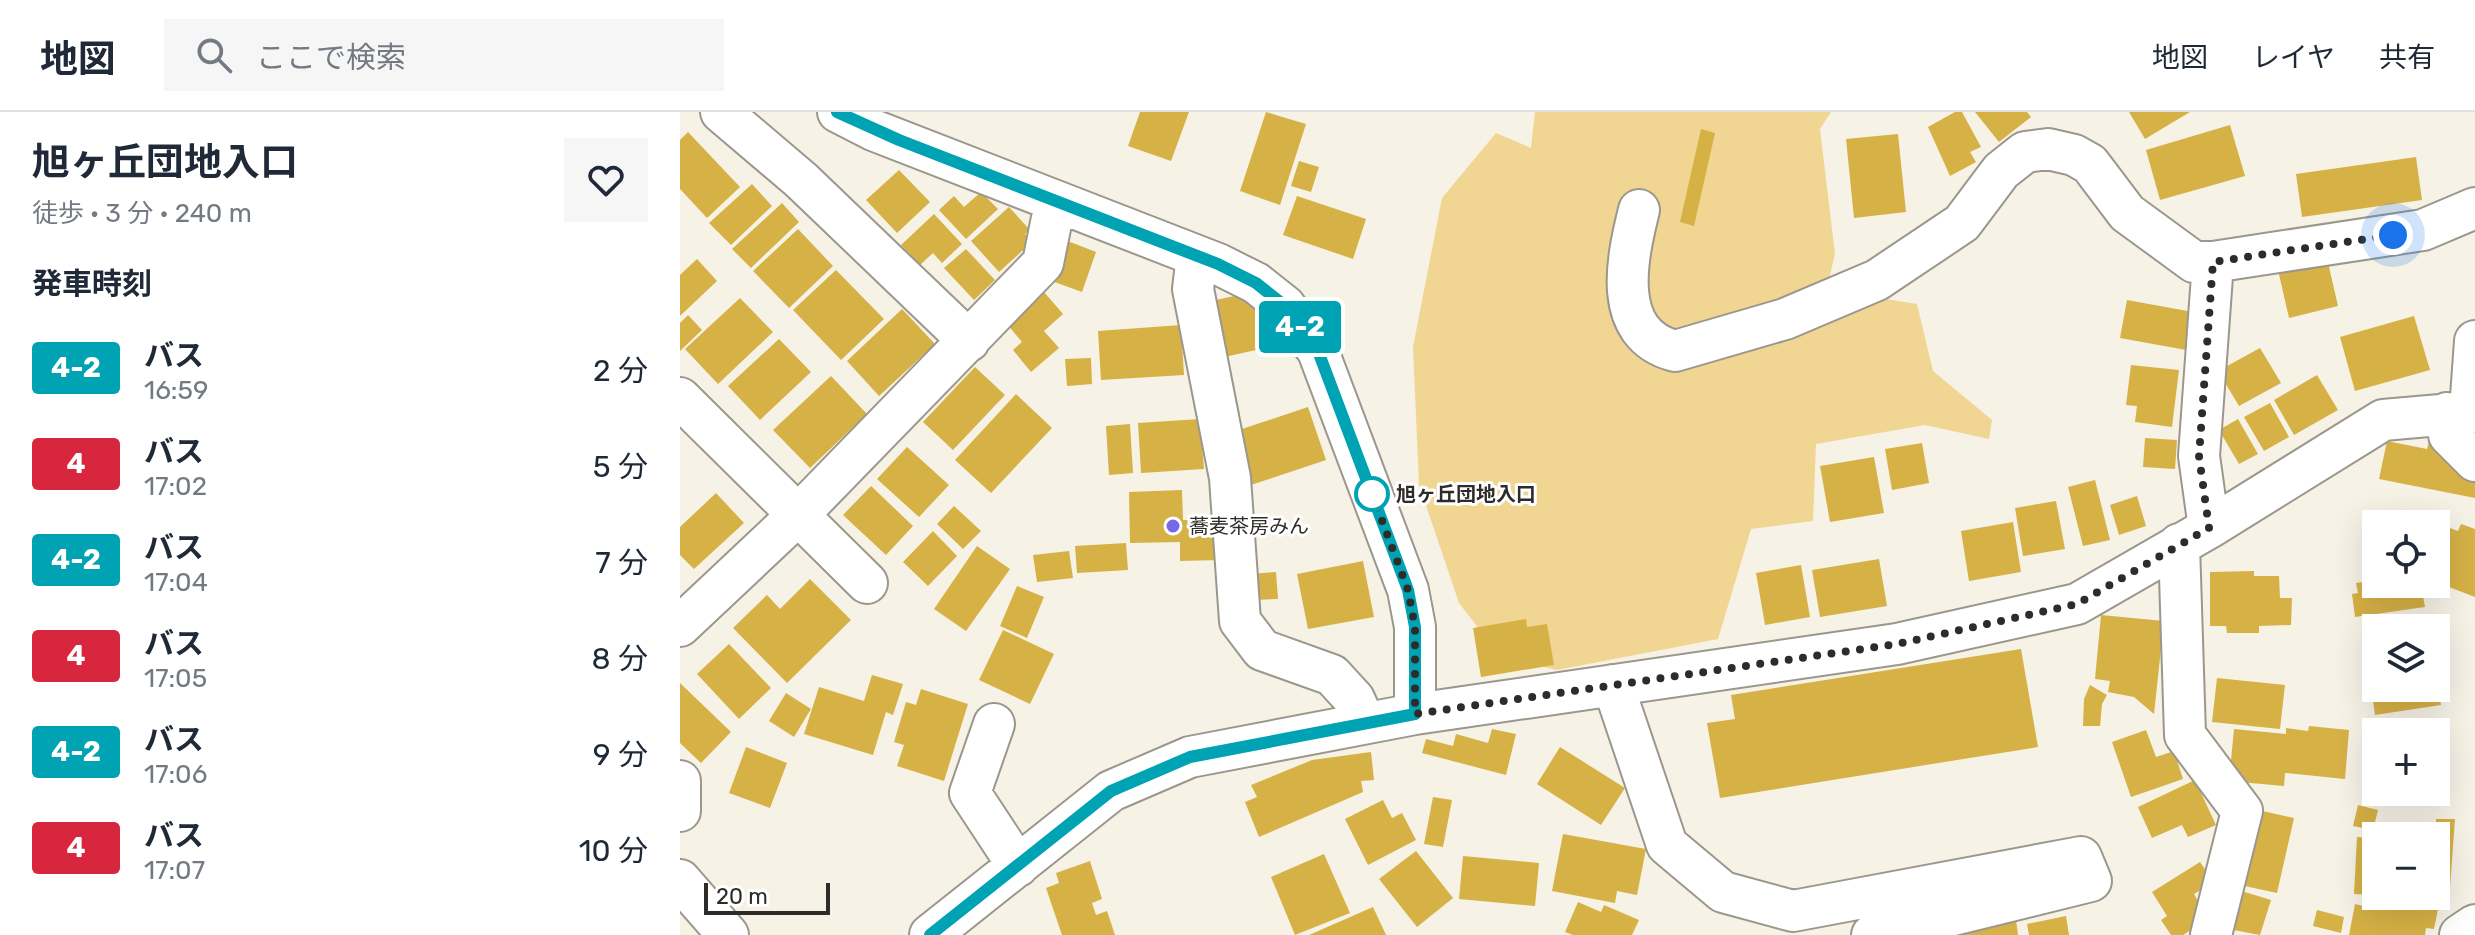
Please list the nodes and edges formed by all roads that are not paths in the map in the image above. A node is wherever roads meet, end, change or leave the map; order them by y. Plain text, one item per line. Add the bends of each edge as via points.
1 (721, 112) edge
2 (838, 112) edge
3 (1055, 203) junction
4 (2475, 208) edge
5 (1639, 210) dead end
6 (1197, 256) junction
7 (2213, 262) junction
8 (969, 341) junction
9 (2475, 341) edge
10 (680, 398) edge
11 (2464, 412) edge
12 (2475, 461) edge
13 (799, 514) junction
14 (2194, 536) junction
15 (867, 583) dead end
16 (680, 626) edge
17 (1613, 685) junction
18 (1415, 714) junction
19 (1365, 723) junction
20 (994, 724) dead end
21 (680, 781) edge
22 (680, 811) edge
23 (1018, 866) junction
24 (680, 880) edge
25 (2475, 925) edge
26 (728, 935) edge
27 (930, 935) edge
28 (1872, 935) edge
29 (2211, 935) edge
30 (2460, 935) edge

1 - 8 street via 801,180
2 - 3 street
3 - 6 street
3 - 8 street via 1043,263
4 - 7 street via 2423,230
5 - 7 street via 1625,270 1627,296 1640,326 1657,346 1675,351 1785,319 1877,280 1962,223 2001,171 2025,152 2048,149 2090,164 2127,213 2194,262
6 - 18 street via 1256,283 1285,306 1318,351 1408,590 1415,627
6 - 19 street via 1193,289 1230,478 1240,621 1262,650 1332,675 1354,699
7 - 14 street
8 - 13 street
9 - 11 street
10 - 13 street
11 - 12 street via 2449,435
11 - 14 street via 2383,420
13 - 15 street
13 - 16 street
14 - 17 street via 2077,604 1897,644
14 - 29 street via 2185,735 2242,811
17 - 18 street
17 - 28 street via 1667,845 1723,892 1793,911 2081,857 2091,881
18 - 19 street
19 - 23 street via 1190,757 1111,791
20 - 23 street via 970,793
21 - 22 street
23 - 27 street
24 - 26 street
25 - 30 street

